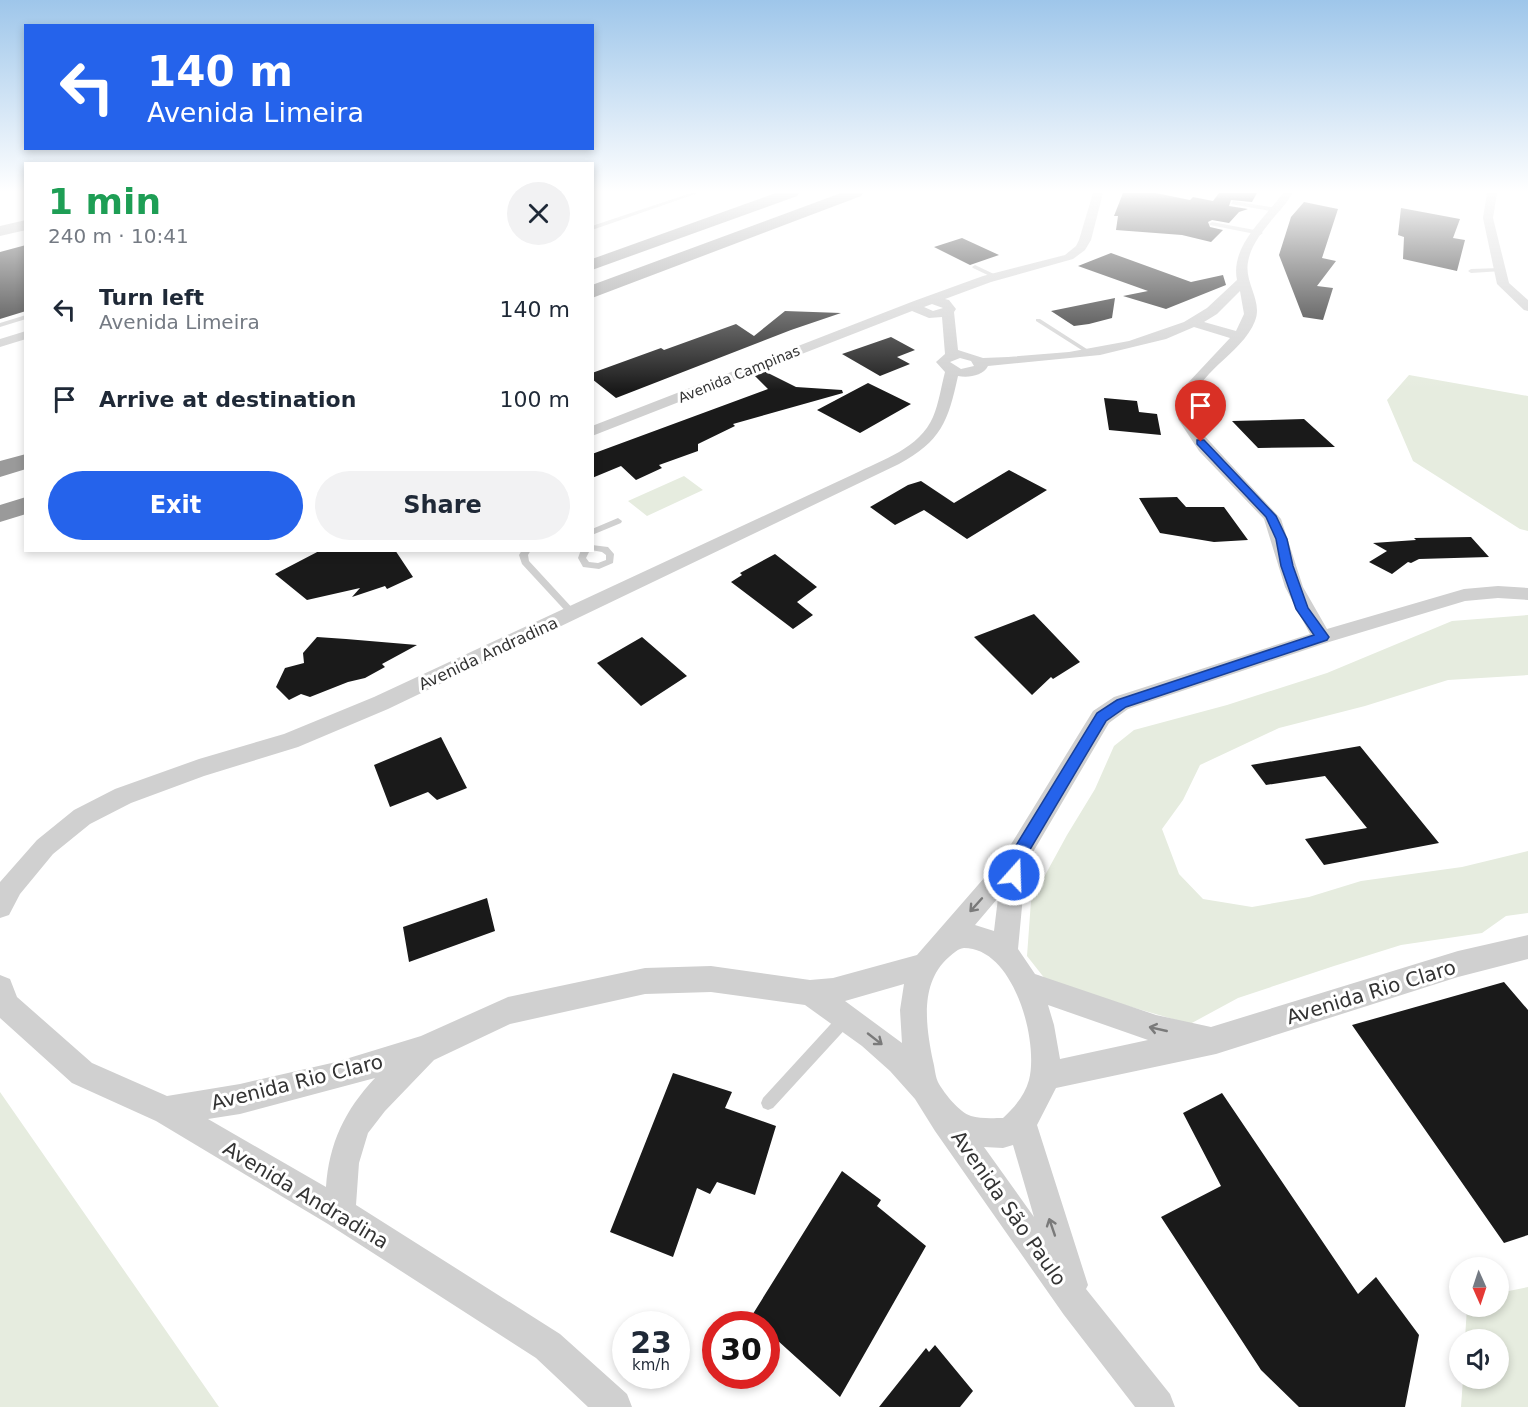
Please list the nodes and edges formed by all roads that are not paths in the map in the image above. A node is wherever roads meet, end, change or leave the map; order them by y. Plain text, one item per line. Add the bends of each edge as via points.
1 (610, 259) edge
2 (681, 259) edge
3 (1063, 259) edge
4 (1245, 259) edge
5 (1497, 259) edge
6 (594, 264) edge
7 (975, 267) dead end
8 (1500, 270) junction
9 (1471, 271) dead end
10 (996, 277) junction
11 (1242, 282) junction
12 (966, 287) junction
13 (594, 291) edge
14 (931, 300) junction
15 (1528, 307) edge
16 (919, 308) junction
17 (944, 311) junction
18 (24, 318) edge
19 (1038, 320) dead end
20 (1191, 322) junction
21 (0, 325) edge
22 (24, 336) edge
23 (1239, 336) junction
24 (0, 343) edge
25 (1090, 353) junction
26 (952, 363) junction
27 (594, 431) edge
28 (24, 462) edge
29 (0, 469) edge
30 (24, 506) edge
31 (0, 514) edge
32 (618, 521) dead end
33 (594, 531) edge
34 (594, 548) edge
35 (525, 552) edge
36 (585, 552) edge
37 (1528, 594) edge
38 (573, 614) junction
39 (1322, 637) junction
40 (1014, 862) junction
41 (0, 907) edge
42 (1528, 947) edge
43 (1005, 950) junction
44 (931, 957) junction
45 (1026, 984) junction
46 (0, 988) edge
47 (810, 993) junction
48 (847, 1017) junction
49 (1216, 1040) junction
50 (426, 1049) junction
51 (1045, 1076) junction
52 (933, 1101) junction
53 (768, 1103) dead end
54 (166, 1111) junction
55 (1021, 1122) junction
56 (339, 1213) junction
57 (1076, 1303) junction
58 (614, 1407) edge
59 (1157, 1407) edge

1 - 6 highway
2 - 13 highway
3 - 10 street
4 - 11 street
5 - 8 street
7 - 10 lane
8 - 9 lane
8 - 15 street via 1503,284
10 - 12 street
11 - 20 street via 1210,312
11 - 23 street via 1250,295 1252,310
12 - 14 street
12 - 17 street
14 - 16 street, Avenida Campinas
14 - 17 street via 945,303
16 - 17 street
16 - 27 street, Avenida Campinas via 886,317
17 - 26 street, Avenida Andradina
18 - 21 lane
19 - 25 lane
20 - 23 street
20 - 25 street via 1172,332
22 - 24 street
23 - 39 street via 1192,386 1183,409 1197,438 1271,516 1302,609
25 - 26 street via 980,362 981,366 970,372
26 - 38 street, Avenida Andradina via 940,421 915,448
28 - 29 highway
30 - 31 highway
32 - 33 lane
34 - 36 lane via 605,549 610,561 599,566 586,565 582,558
35 - 38 lane via 525,562
37 - 39 street via 1498,591 1464,595
38 - 41 street, Avenida Andradina via 290,741 123,795 82,817 45,847 11,886
39 - 40 street via 1121,703 1101,717
40 - 43 street
40 -> 44 street
42 - 49 street, Avenida Rio Claro via 1458,964
43 - 44 street via 980,936 955,937
43 - 45 street
44 - 47 street, Avenida Rio Claro via 833,991
44 - 52 street via 916,990 914,1024 917,1054
49 -> 45 street, Avenida Rio Claro via 1156,1029
45 - 51 street via 1043,1030
46 - 54 street, Avenida Andradina via 7,1006 82,1073
47 - 48 street, Avenida Rio Claro
47 - 50 street, Avenida Rio Claro via 711,980 645,981 508,1011
48 -> 52 street, Avenida Rio Claro via 889,1050
48 - 53 lane
49 - 51 street, Avenida Rio Claro
50 - 54 street, Avenida Rio Claro via 240,1099
50 - 56 street, Avenida Rio Claro via 364,1113 351,1134
51 - 55 street via 1034,1104
52 - 55 street via 969,1131 1007,1132
52 - 57 street, Avenida São Paulo
54 - 56 street, Avenida Andradina
57 -> 55 street, Avenida São Paulo
56 - 58 street, Avenida Andradina via 548,1346
57 - 59 street, Avenida São Paulo

